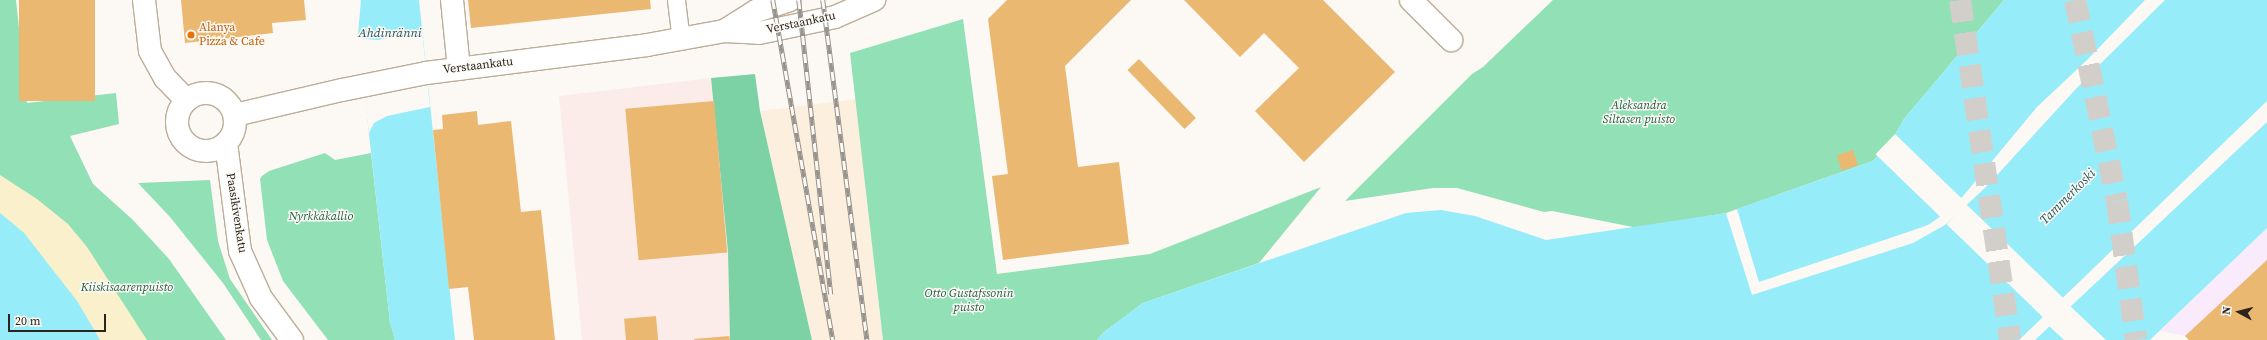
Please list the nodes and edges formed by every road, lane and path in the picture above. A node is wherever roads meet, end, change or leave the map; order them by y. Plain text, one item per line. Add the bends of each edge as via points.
1 (144, 0) edge
2 (452, 0) edge
3 (676, 0) edge
4 (789, 0) edge
5 (874, 0) edge
6 (1411, 0) edge
7 (724, 31) junction
8 (681, 39) junction
9 (1451, 40) dead end
10 (459, 69) junction
11 (186, 100) junction
12 (235, 115) junction
13 (226, 143) junction
14 (292, 340) edge

1 - 11 street via 150,51 165,78
2 - 10 street
3 - 8 lane
4 - 7 street, Verstaankatu via 756,11
5 - 7 street, Verstaankatu via 835,17 759,33
6 - 9 street
7 - 8 street, Verstaankatu
8 - 10 street, Verstaankatu
10 - 12 street, Verstaankatu via 426,73
11 - 12 street via 200,93 215,94 228,102
11 - 13 street via 178,113 178,128 185,142 198,150 213,150
12 - 13 street via 235,130
13 - 14 street, Paasikivenkatu via 240,251 261,298

